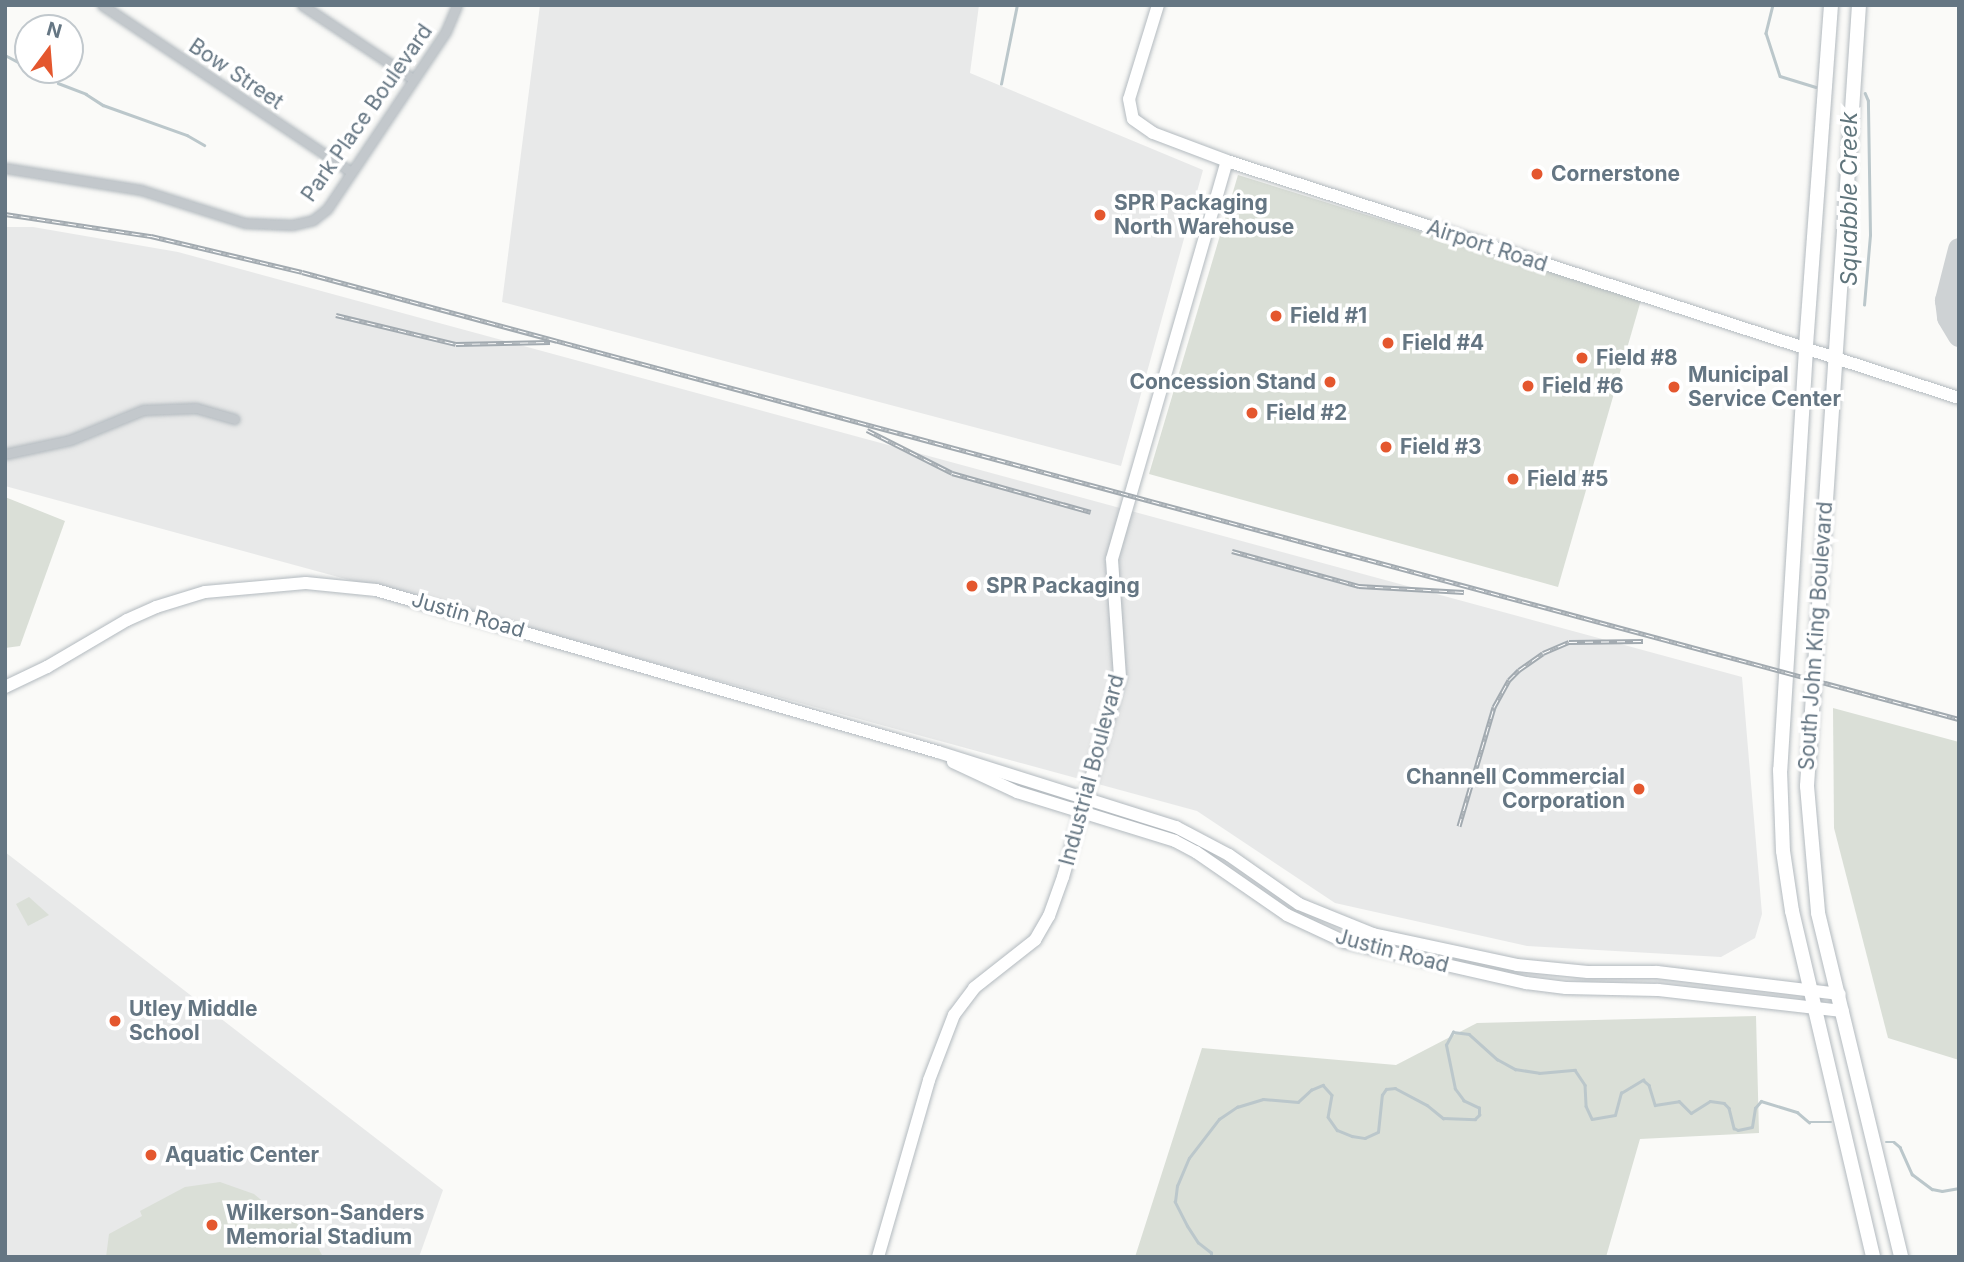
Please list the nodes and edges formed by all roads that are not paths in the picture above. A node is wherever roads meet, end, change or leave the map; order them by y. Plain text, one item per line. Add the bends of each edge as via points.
1 (102, 5) edge
2 (302, 5) edge
3 (457, 5) edge
4 (1158, 5) edge
5 (1831, 5) edge
6 (1858, 5) edge
7 (413, 79) junction
8 (1227, 161) junction
9 (5, 168) edge
10 (351, 172) junction
11 (1806, 349) junction
12 (1835, 359) junction
13 (1959, 398) edge
14 (234, 419) dead end
15 (5, 454) edge
16 (5, 687) edge
17 (938, 752) junction
18 (1084, 797) junction
19 (1080, 811) junction
20 (1228, 855) junction
21 (1220, 868) junction
22 (1810, 991) junction
23 (1840, 994) junction
24 (1814, 1007) junction
25 (1843, 1011) junction
26 (878, 1257) edge
27 (1872, 1257) edge
28 (1901, 1257) edge

1 - 10 street, Bow Street
2 - 7 street
3 - 7 street, Park Place Boulevard via 446,31
4 - 8 street, Airport Road via 1129,99 1133,119 1153,133
5 - 11 main road, South John King Boulevard
6 - 12 main road, South John King Boulevard
7 - 10 street, Park Place Boulevard
8 - 11 street, Airport Road
8 - 18 street, Industrial Boulevard via 1112,559 1120,677
9 - 10 street, Park Place Boulevard via 141,190 200,211 270,226 313,220 327,209
11 - 12 street, Airport Road
11 - 22 main road, South John King Boulevard via 1780,770 1783,851
12 - 13 street, Airport Road
12 - 23 main road, South John King Boulevard via 1807,786 1818,913
14 - 15 street via 196,408 143,410 70,440
16 - 17 street, Justin Road via 156,607 205,592 306,583 400,596
17 - 18 street, Justin Road
17 - 19 street, Justin Road via 1017,792
18 - 19 street, Industrial Boulevard
18 - 20 street, Justin Road via 1176,827
19 - 21 street, Justin Road via 1175,841
19 - 26 street, Industrial Boulevard via 1049,916 1035,940 974,988 948,1027
20 - 21 street
20 - 22 street, Justin Road via 1298,904 1373,934 1517,965 1657,972
21 - 24 street, Justin Road via 1287,915 1370,949 1525,983 1658,990
22 - 23 street, Justin Road
22 - 24 main road, South John King Boulevard
23 - 25 main road, South John King Boulevard
24 - 25 street, Justin Road
24 - 27 main road, South John King Boulevard
25 - 28 main road, South John King Boulevard

